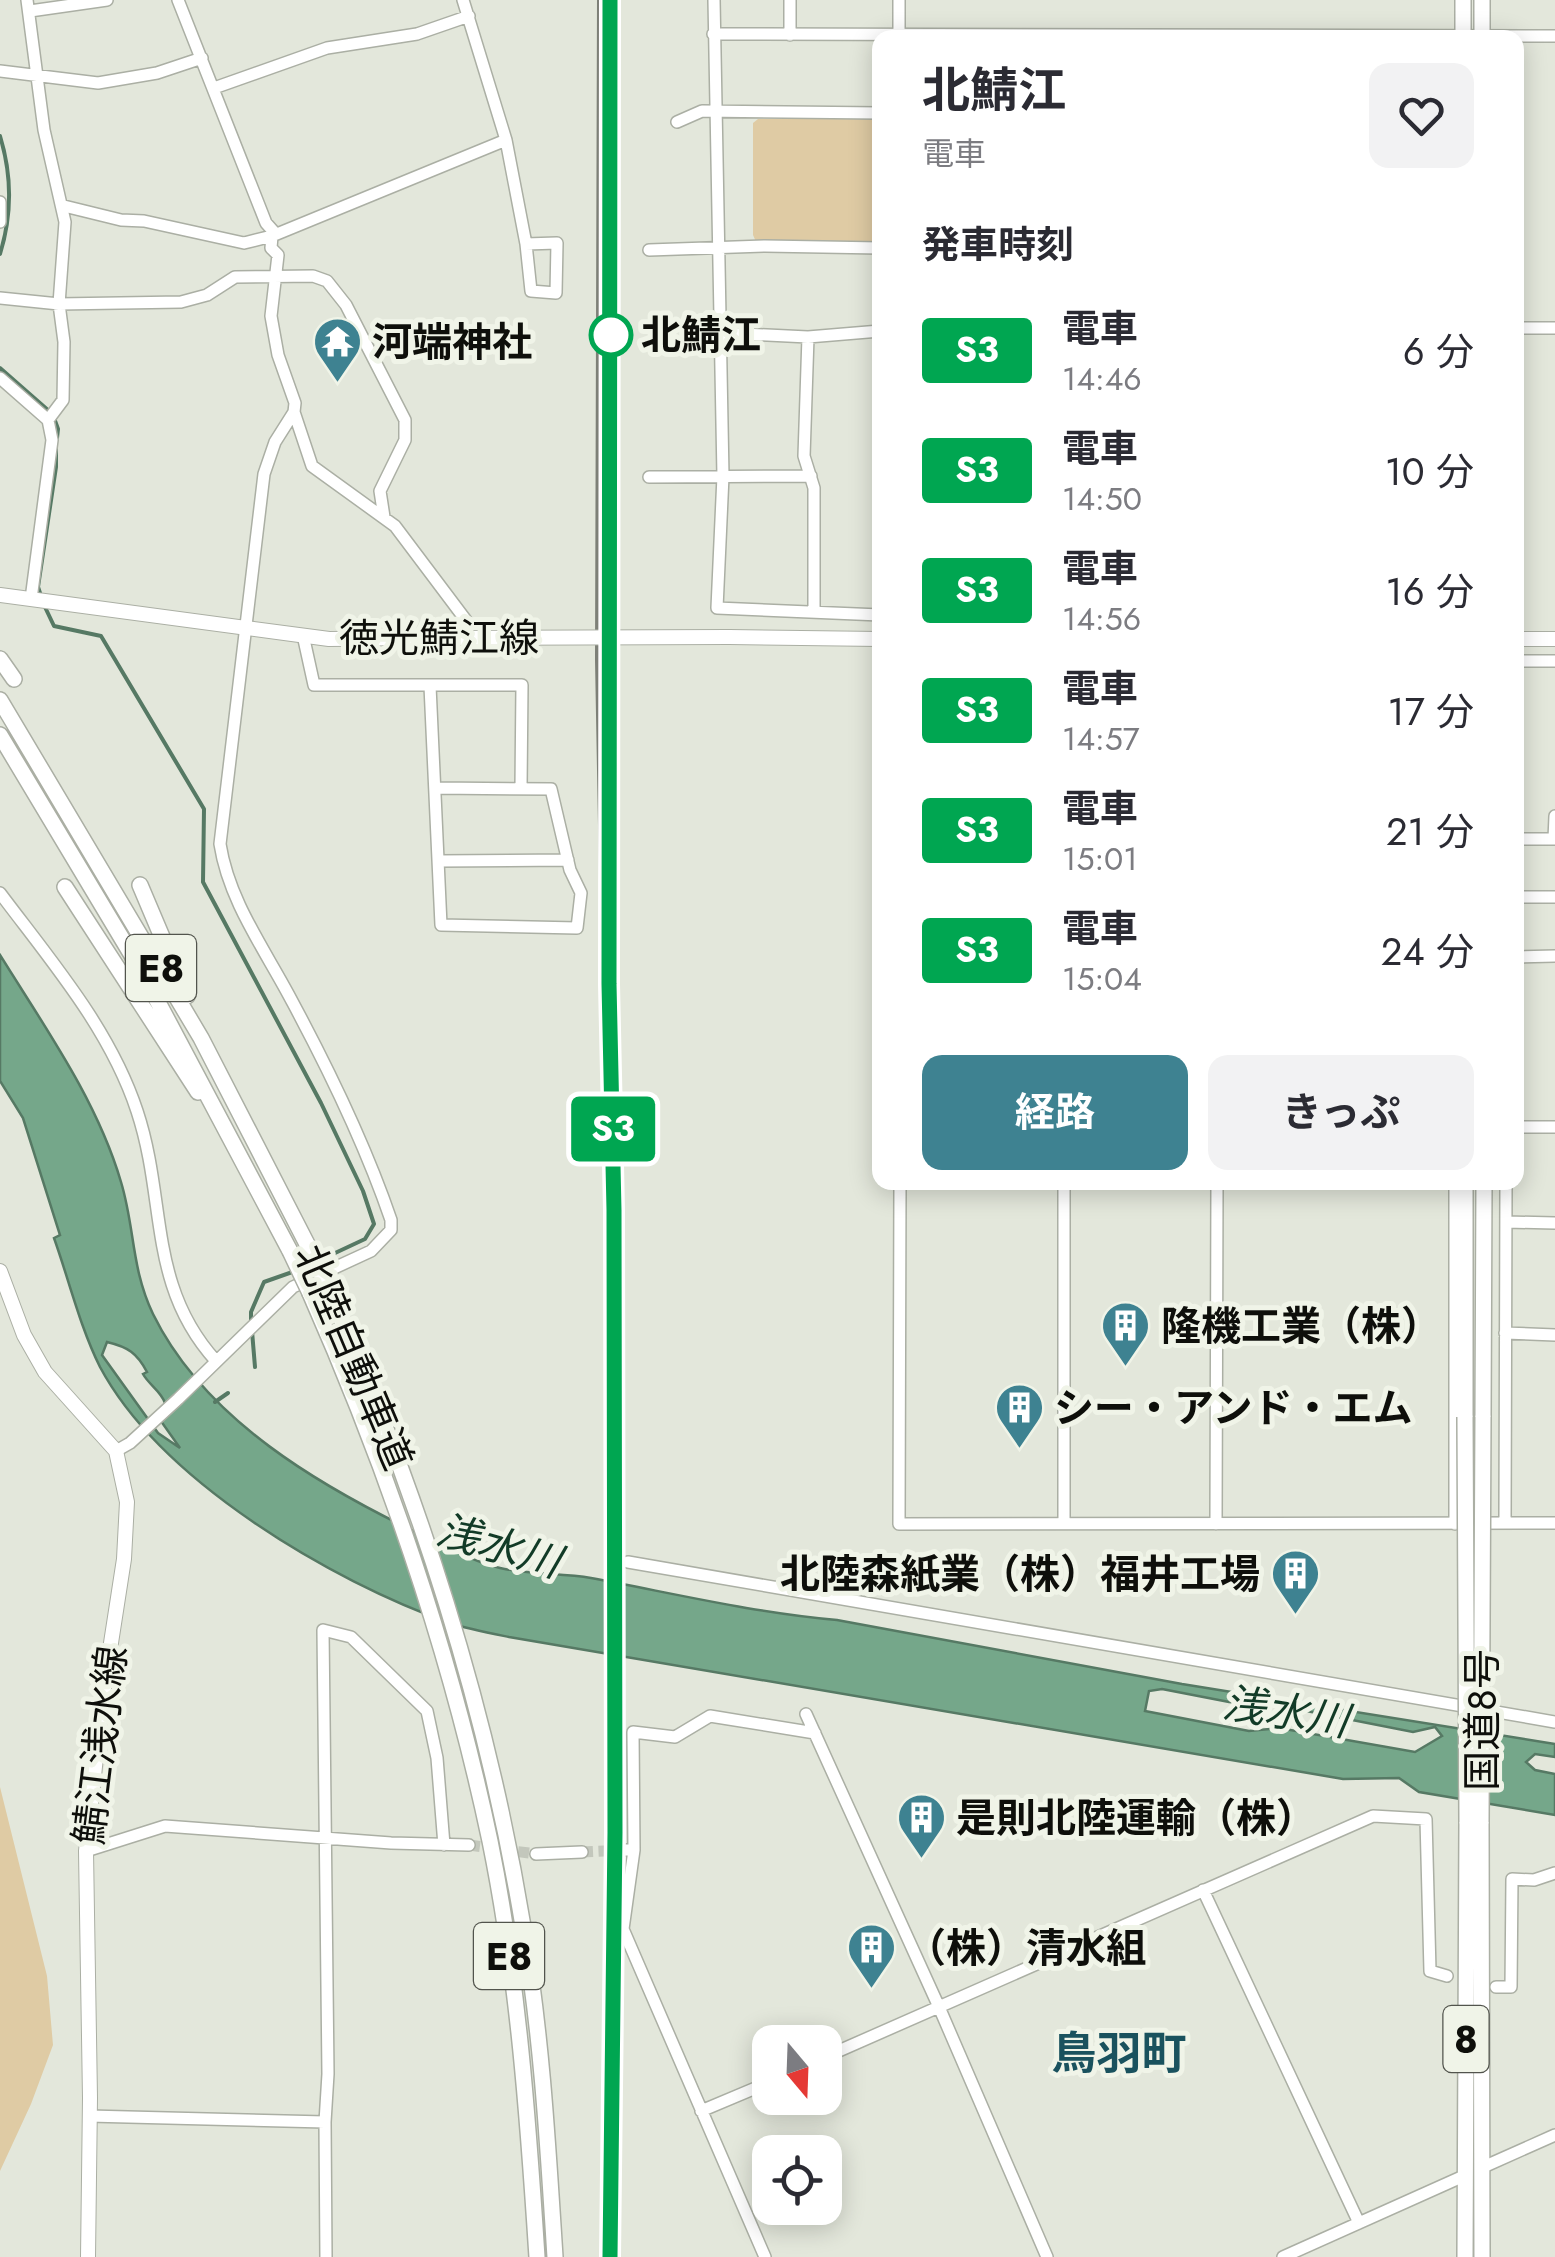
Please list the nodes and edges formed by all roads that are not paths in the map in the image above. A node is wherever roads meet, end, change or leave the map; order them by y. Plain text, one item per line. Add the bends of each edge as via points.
1 (107, 0) edge
2 (178, 0) edge
3 (464, 0) edge
4 (714, 0) edge
5 (790, 0) edge
6 (899, 0) edge
7 (1462, 0) edge
8 (1482, 0) edge
9 (29, 6) edge
10 (469, 16) junction
11 (899, 30) edge
12 (1463, 30) edge
13 (1482, 30) edge
14 (713, 34) junction
15 (790, 35) junction
16 (1524, 36) edge
17 (1555, 36) edge
18 (872, 37) edge
19 (202, 58) junction
20 (0, 72) edge
21 (36, 74) junction
22 (214, 88) junction
23 (716, 112) junction
24 (872, 113) edge
25 (677, 122) dead end
26 (506, 140) junction
27 (0, 202) edge
28 (64, 206) junction
29 (0, 222) edge
30 (273, 234) junction
31 (526, 244) junction
32 (718, 248) junction
33 (872, 248) edge
34 (649, 250) dead end
35 (275, 276) junction
36 (0, 298) edge
37 (59, 304) junction
38 (1524, 328) edge
39 (1555, 328) edge
40 (872, 331) edge
41 (722, 332) junction
42 (808, 337) junction
43 (0, 378) edge
44 (294, 412) junction
45 (48, 420) junction
46 (723, 476) junction
47 (811, 476) junction
48 (649, 477) dead end
49 (384, 516) junction
50 (0, 595) edge
51 (31, 599) junction
52 (814, 610) junction
53 (872, 614) edge
54 (470, 627) dead end
55 (244, 629) junction
56 (303, 635) junction
57 (872, 639) edge
58 (1524, 639) edge
59 (1555, 639) edge
60 (0, 659) edge
61 (1524, 661) edge
62 (1555, 661) edge
63 (14, 678) dead end
64 (430, 686) junction
65 (0, 700) edge
66 (0, 735) edge
67 (435, 788) junction
68 (522, 788) junction
69 (1555, 816) edge
70 (1524, 839) edge
71 (1555, 839) edge
72 (439, 860) junction
73 (568, 860) junction
74 (140, 885) dead end
75 (65, 887) dead end
76 (0, 894) edge
77 (1524, 897) edge
78 (1555, 897) edge
79 (1555, 956) edge
80 (1524, 957) edge
81 (1555, 1127) edge
82 (1524, 1128) edge
83 (278, 1186) junction
84 (900, 1190) edge
85 (1064, 1190) edge
86 (1217, 1190) edge
87 (1455, 1190) edge
88 (1464, 1190) edge
89 (1484, 1190) edge
90 (1506, 1190) edge
91 (261, 1193) junction
92 (1506, 1222) junction
93 (1555, 1223) edge
94 (0, 1272) edge
95 (1505, 1333) junction
96 (1555, 1336) edge
97 (215, 1362) junction
98 (116, 1451) junction
99 (1064, 1523) junction
100 (1506, 1523) junction
101 (1555, 1523) edge
102 (1216, 1524) junction
103 (1454, 1524) junction
104 (628, 1562) dead end
105 (806, 1714) dead end
106 (1555, 1722) edge
107 (815, 1734) junction
108 (1474, 1822) junction
109 (325, 1838) junction
110 (444, 1844) junction
111 (469, 1845) tunnel mouth
112 (86, 1851) junction
113 (582, 1852) tunnel mouth
114 (536, 1854) tunnel mouth
115 (1555, 1872) edge
116 (1202, 1890) junction
117 (1446, 1976) dead end
118 (1496, 1987) dead end
119 (939, 2007) junction
120 (842, 2050) edge
121 (752, 2090) edge
122 (701, 2111) junction
123 (90, 2116) junction
124 (324, 2122) junction
125 (1555, 2135) edge
126 (1474, 2172) junction
127 (1359, 2223) junction
128 (88, 2257) edge
129 (326, 2257) edge
130 (538, 2257) edge
131 (555, 2257) edge
132 (765, 2257) edge
133 (1047, 2257) edge
134 (1283, 2257) edge
135 (1465, 2257) edge
136 (1482, 2257) edge

1 - 9 street
2 - 19 street
3 - 10 street
4 - 14 street
5 - 15 street
6 - 11 street
7 - 12 highway
8 - 13 highway
9 - 21 street
10 - 22 street via 417,34 328,48
10 - 26 street
14 - 15 street
14 - 23 street
15 - 18 street
16 - 17 street
19 - 21 street via 98,83
19 - 22 street
20 - 21 street
21 - 28 street
22 - 30 street
23 - 24 street
23 - 25 street
23 - 32 street
26 - 30 street
26 - 31 street
27 - 29 street
28 - 30 street via 244,242
28 - 37 street
30 - 35 street
31 - 31 street via 531,291 556,294 557,243
32 - 33 street
32 - 34 street
32 - 41 street
35 - 37 street via 235,276 181,302
35 - 44 street via 271,316
35 - 49 street via 327,281 346,304 405,420 404,440 380,492
36 - 37 street
37 - 45 street via 64,400
38 - 39 street
40 - 42 street
41 - 42 street
41 - 46 street
42 - 47 street via 804,456
43 - 45 street
44 - 49 street via 312,466
44 - 55 street via 264,474
45 - 51 street via 52,440
46 - 47 street
46 - 48 street
46 - 52 street via 717,608
47 - 52 street
49 - 54 street
50 - 51 main road, 徳光鯖江線
51 - 55 main road, 徳光鯖江線
52 - 53 street
55 - 56 main road, 徳光鯖江線
55 - 97 street via 220,844 224,866 349,1112 391,1230 371,1251 294,1287
56 - 57 main road, 徳光鯖江線, bridge
56 - 64 street via 314,685
58 - 59 main road
60 - 63 highway
61 - 62 street
64 - 67 street
64 - 68 street via 522,686
65 - 83 highway, 北陸自動車道 / E8 via 159,965
66 - 91 highway, 北陸自動車道 / E8 via 142,972
67 - 68 street
67 - 72 street
68 - 73 street via 551,789
69 - 71 street
70 - 71 street
72 - 73 street
72 - 73 street via 441,925 577,928 580,893
74 - 83 highway
75 - 91 highway
76 - 97 street via 70,986 118,1064 143,1134 176,1300
77 - 78 street
79 - 80 street
81 - 82 street
83 - 131 highway, 北陸自動車道 / E8, bridge via 406,1476 466,1664 525,1934
84 - 99 street via 899,1524
85 - 99 street
86 - 102 street
87 - 103 street
88 - 108 highway, 国道8号 / 8, bridge
89 - 108 highway, 国道8号 / 8, bridge
90 - 92 street
91 - 130 highway, 北陸自動車道 / E8, bridge via 383,1468 446,1660 506,1938
92 - 93 street
92 - 95 street
94 - 98 main road, 鯖江浅水線 via 45,1372
95 - 96 street
95 - 100 street
97 - 98 street
98 - 112 main road, 鯖江浅水線 via 127,1502 124,1560
99 - 102 street
100 - 101 street
100 - 103 street
102 - 103 street
104 - 106 street
105 - 107 street
107 - 119 street
107 - 122 street via 710,1716 675,1737 633,1732 623,1929
108 - 126 highway, 国道8号 / 8
109 - 110 street
109 - 110 street via 324,1630 352,1637 427,1711
109 - 112 street via 165,1826
109 - 124 street
110 - 111 street
112 - 123 main road, 鯖江浅水線
113 - 114 street
115 - 118 street via 1512,1879 1511,1988
116 - 117 street via 1373,1816 1426,1819 1430,1971
116 - 119 street
116 - 127 street
119 - 120 street
119 - 133 street
121 - 122 street
122 - 132 street
123 - 124 street
123 - 128 main road, 鯖江浅水線
124 - 129 street
125 - 126 street
126 - 127 street
126 - 135 highway, 国道8号 / 8
126 - 136 highway, 国道8号 / 8
127 - 134 street

